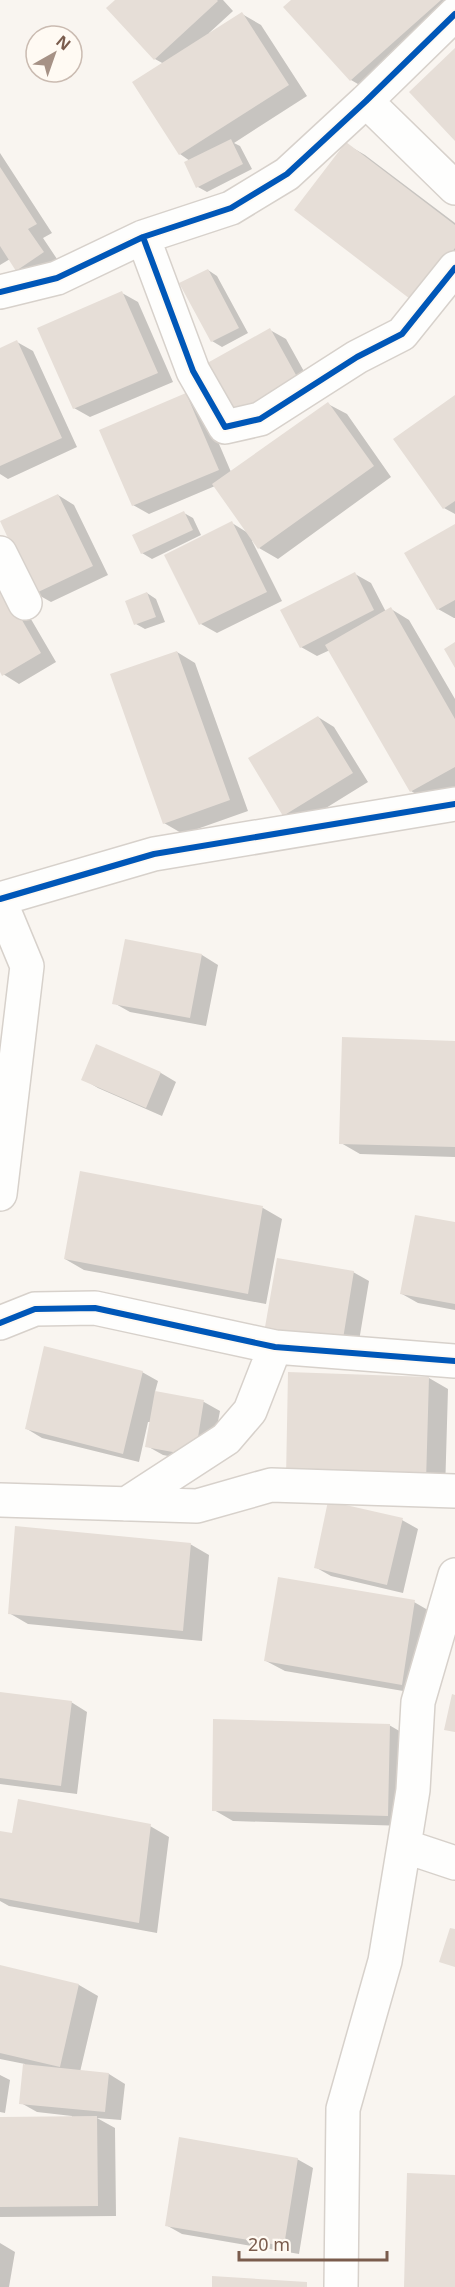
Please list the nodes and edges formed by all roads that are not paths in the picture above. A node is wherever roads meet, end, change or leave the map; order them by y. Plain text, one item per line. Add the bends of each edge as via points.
1 (455, 14) edge
2 (366, 101) junction
3 (455, 188) edge
4 (142, 237) junction
5 (455, 268) edge
6 (0, 292) edge
7 (0, 553) edge
8 (25, 603) dead end
9 (455, 804) edge
10 (0, 900) edge
11 (0, 1194) edge
12 (0, 1323) edge
13 (275, 1347) junction
14 (455, 1361) edge
15 (455, 1491) edge
16 (0, 1500) edge
17 (126, 1504) junction
18 (455, 1575) edge
19 (404, 1846) junction
20 (455, 1863) edge
21 (342, 2287) edge

1 - 2 street
2 - 3 street
2 - 4 street via 287,174 231,208
4 - 5 street via 193,371 225,427 260,419 357,357 402,334
4 - 6 street via 57,278
7 - 8 street
9 - 10 street via 154,854
10 - 11 street via 27,966
12 - 13 street via 35,1309 95,1308
13 - 14 street
13 - 17 street via 250,1411 226,1439
15 - 17 street via 271,1485 197,1506
16 - 17 street
18 - 19 street via 418,1702 413,1790
19 - 20 street
19 - 21 street via 385,1961 343,2109

